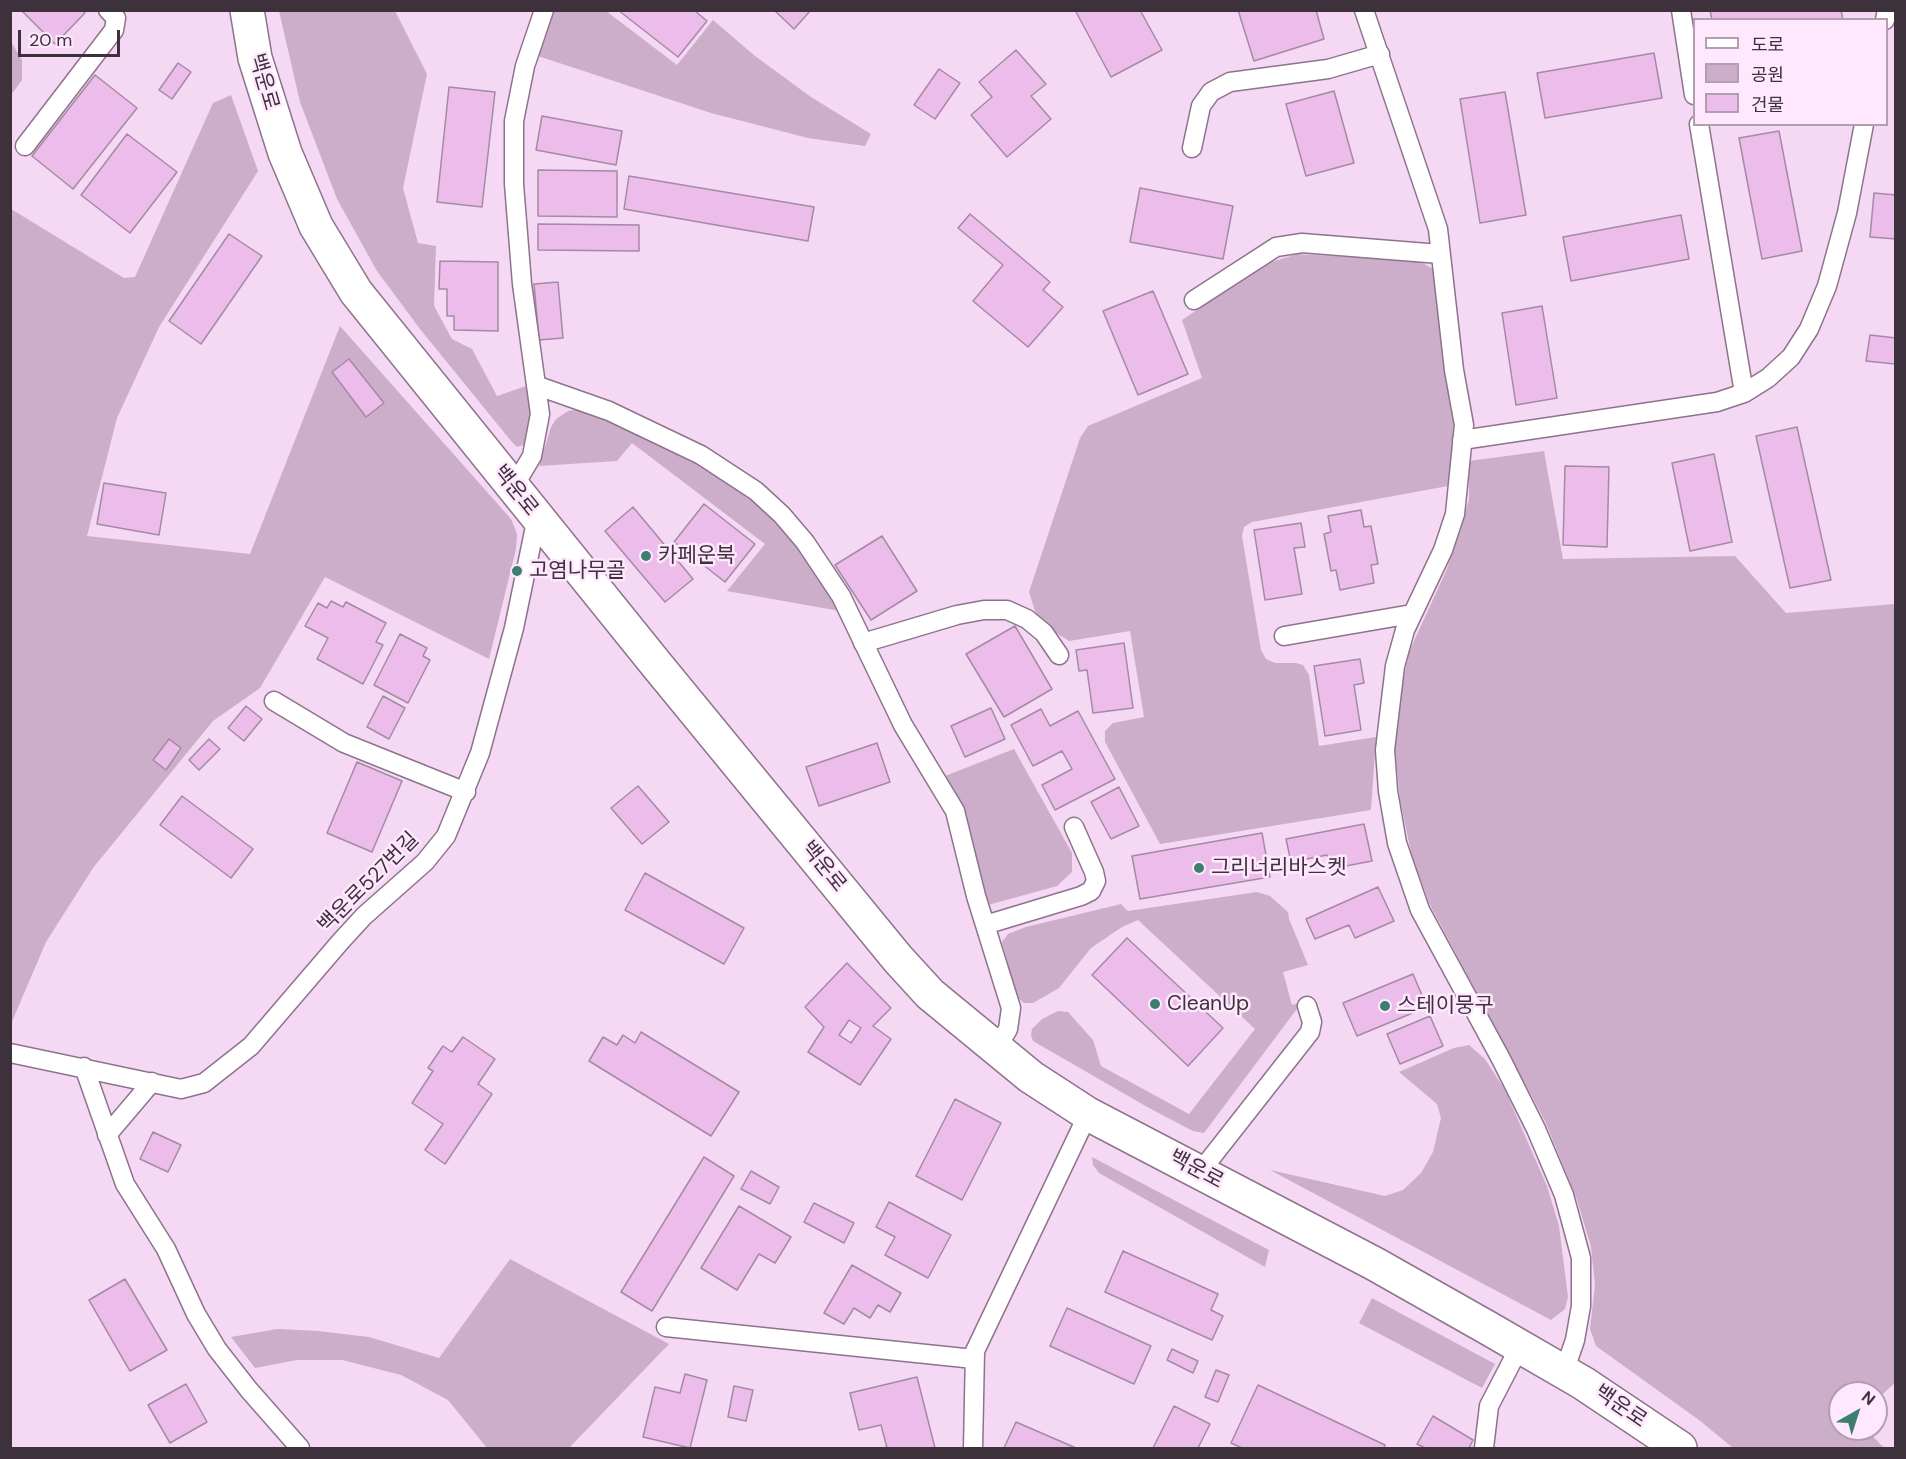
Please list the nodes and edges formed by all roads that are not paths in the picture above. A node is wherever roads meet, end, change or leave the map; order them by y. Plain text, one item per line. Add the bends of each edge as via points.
1 (108, 10) edge
2 (247, 10) edge
3 (544, 10) edge
4 (1364, 10) edge
5 (1681, 10) edge
6 (1380, 54) junction
7 (1693, 83) edge
8 (1700, 126) edge
9 (1864, 126) edge
10 (25, 146) dead end
11 (1192, 148) dead end
12 (1440, 254) junction
13 (1194, 300) dead end
14 (538, 386) junction
15 (1744, 393) junction
16 (1462, 440) junction
17 (513, 488) junction
18 (537, 517) junction
19 (1412, 614) junction
20 (1284, 636) dead end
21 (864, 643) junction
22 (1059, 655) dead end
23 (274, 701) dead end
24 (466, 792) junction
25 (1074, 827) dead end
26 (985, 925) junction
27 (1307, 1005) dead end
28 (996, 1049) junction
29 (10, 1053) edge
30 (84, 1067) junction
31 (152, 1082) junction
32 (1088, 1114) junction
33 (107, 1135) junction
34 (1200, 1172) junction
35 (666, 1327) dead end
36 (1520, 1346) junction
37 (974, 1359) junction
38 (1564, 1372) junction
39 (300, 1449) edge
40 (973, 1449) edge
41 (1484, 1449) edge
42 (1680, 1449) edge

1 - 10 lane via 116,18 114,30
2 - 17 street, 백운로 via 263,89 316,226 356,292
3 - 14 lane via 525,66 514,121 514,184 522,284
4 - 6 lane
5 - 7 lane
6 - 11 lane via 1328,69 1230,82 1211,92 1202,106
6 - 12 lane via 1432,208
8 - 15 lane
9 - 15 lane via 1847,213 1827,286 1809,329 1791,357
12 - 13 lane via 1302,243 1276,247
12 - 16 lane via 1464,425
14 - 17 lane via 538,436 532,456
14 - 21 lane via 609,411 701,454 756,491 805,542 841,596
15 - 16 lane via 1717,402
16 - 19 lane via 1455,514 1443,550
17 - 18 street, 백운로
18 - 24 lane, 백운로527번길 via 514,628
18 - 28 street, 백운로 via 898,959 930,994
19 - 20 lane
19 - 38 lane via 1395,666 1385,750 1397,843 1420,910 1506,1069 1564,1196 1581,1258 1581,1306
21 - 22 lane via 957,615 984,609 1007,610 1044,633
21 - 26 lane via 903,725 955,811
23 - 24 lane via 344,743
24 - 31 lane, 백운로527번길 via 446,836 425,862 364,916 251,1046 204,1083 181,1089
25 - 26 lane via 1094,872 1096,881 1091,891
26 - 28 lane via 1011,1008 1008,1029
27 - 34 lane via 1310,1032
28 - 32 street, 백운로
29 - 30 lane, 백운로527번길
30 - 31 lane, 백운로527번길
30 - 33 lane
31 - 33 lane
32 - 34 street, 백운로
32 - 37 lane via 982,1333
33 - 39 lane via 125,1184 166,1249 196,1314 249,1390
34 - 36 street, 백운로
35 - 37 lane
36 - 38 street, 백운로
36 - 41 lane via 1488,1406
37 - 40 lane
38 - 42 street, 백운로

